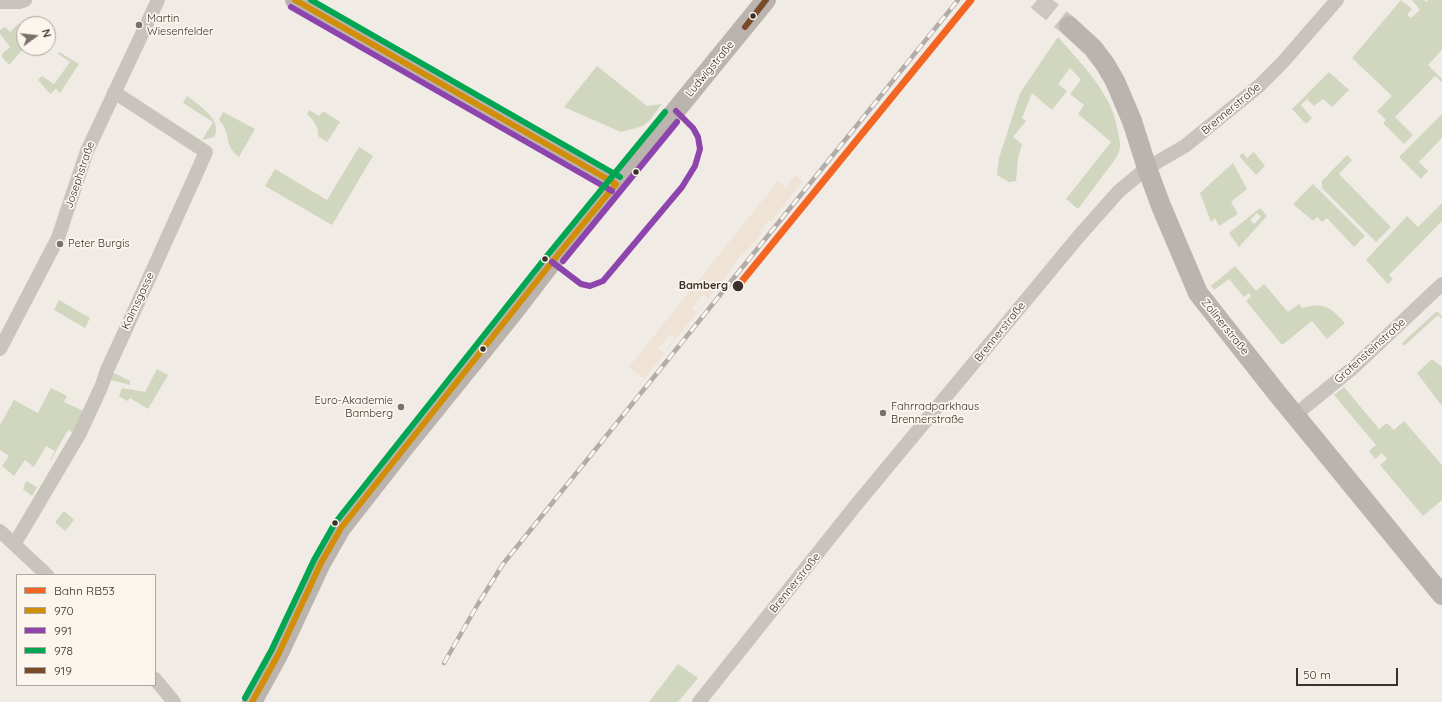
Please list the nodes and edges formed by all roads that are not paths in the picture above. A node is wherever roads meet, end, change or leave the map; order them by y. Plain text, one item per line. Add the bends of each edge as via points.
1 (25, 0) edge
2 (158, 0) edge
3 (295, 0) edge
4 (766, 0) edge
5 (1338, 0) edge
6 (4, 2) edge
7 (1069, 26) tunnel mouth
8 (114, 92) junction
9 (1147, 168) junction
10 (616, 184) junction
11 (1442, 284) edge
12 (0, 348) edge
13 (1295, 415) junction
14 (0, 531) edge
15 (14, 544) junction
16 (46, 574) edge
17 (1442, 595) edge
18 (156, 680) edge
19 (174, 702) edge
20 (252, 702) edge
21 (699, 702) edge

1 - 6 street
2 - 8 street, Josephstraße
3 - 10 street
4 - 10 street, Ludwigstraße
5 - 9 street, Brennerstraße via 1259,86 1185,146
7 - 9 street, Zollnerstraße via 1093,48 1115,81 1132,121
8 - 12 street, Josephstraße via 87,150 58,238
8 - 15 street, Kaimsgasse via 206,152 80,433
9 - 13 street, Zollnerstraße via 1160,206 1198,293
9 - 21 street, Brennerstraße via 1119,191 1074,241 856,505
10 - 20 street, Ludwigstraße via 341,528
11 - 13 street, Grafensteinstraße via 1354,368
13 - 17 street, Zollnerstraße
14 - 15 street
15 - 16 street
18 - 19 street

